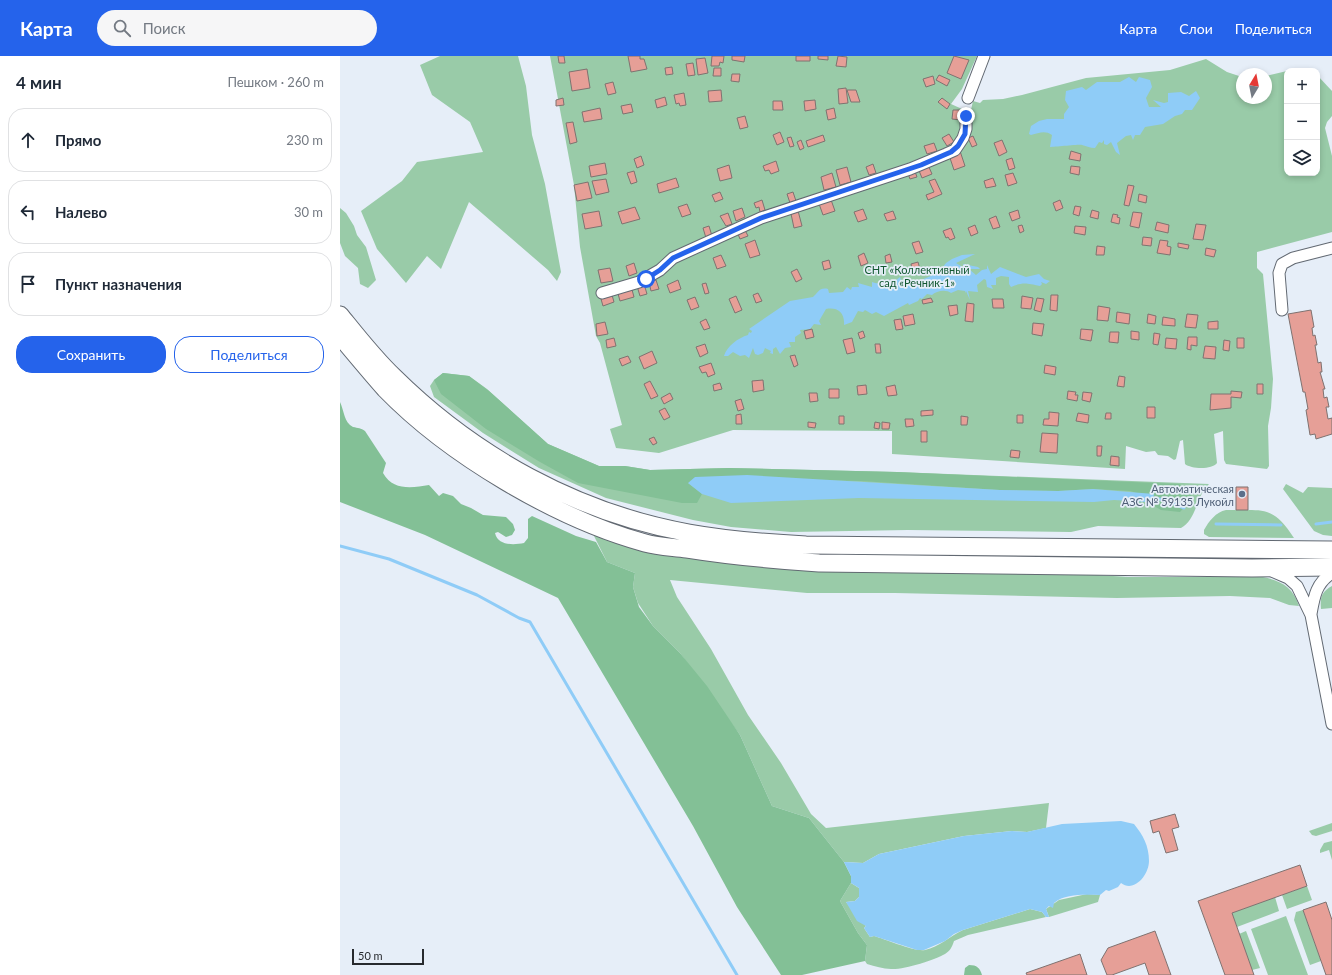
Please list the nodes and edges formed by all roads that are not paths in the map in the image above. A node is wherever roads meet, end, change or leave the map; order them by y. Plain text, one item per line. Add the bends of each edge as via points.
1 (984, 56) edge
2 (968, 98) dead end
3 (966, 116) dead end
4 (1332, 248) edge
5 (602, 292) dead end
6 (1282, 310) dead end
7 (340, 316) edge
8 (340, 336) edge
9 (1332, 550) edge
10 (1332, 567) edge
11 (1252, 568) junction
12 (1332, 573) edge
13 (1311, 615) junction
14 (1332, 724) edge

1 - 2 street
3 - 5 street via 965,134 951,152 921,165 761,218 673,258 660,270 639,282
4 - 6 street via 1293,258 1282,264 1279,273
7 - 9 main road via 398,382 454,430 483,450 515,470 568,496 654,526 726,539 806,545
8 - 11 main road via 386,389 434,432 484,468 541,500 590,523 646,543 819,563
10 - 11 main road
11 - 13 street via 1277,572 1293,582
12 - 13 street via 1317,589
13 - 14 street

